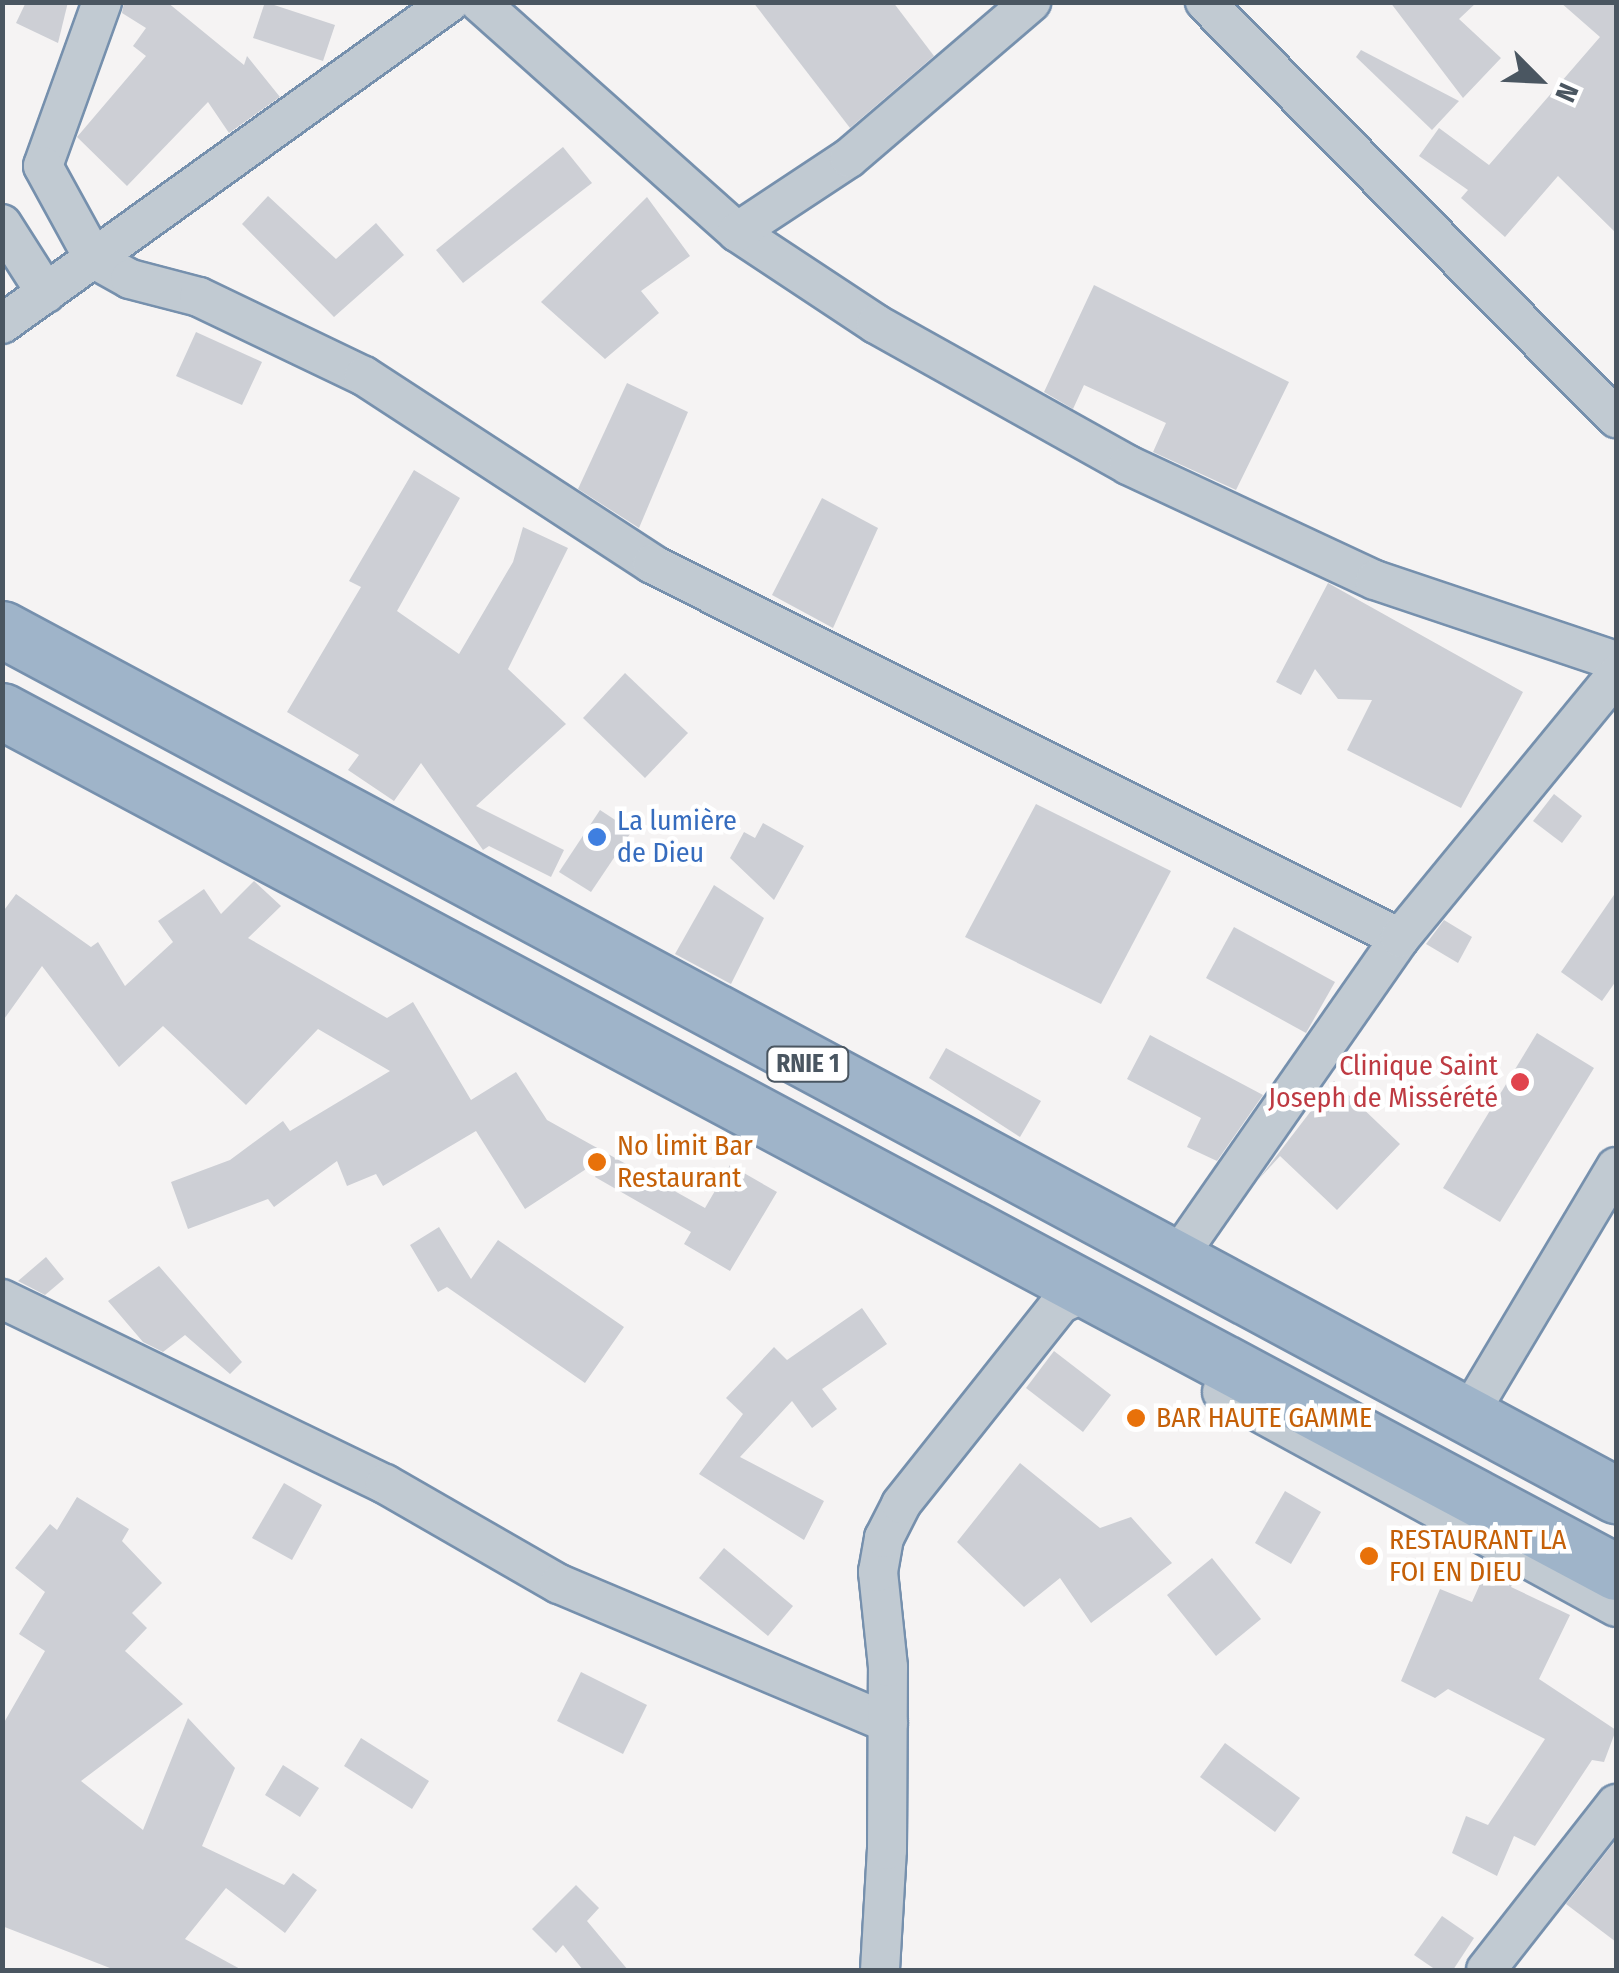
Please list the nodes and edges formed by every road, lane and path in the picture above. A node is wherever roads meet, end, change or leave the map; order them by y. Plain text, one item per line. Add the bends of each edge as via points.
1 (102, 2) edge
2 (450, 2) edge
3 (478, 2) edge
4 (1031, 2) edge
5 (1205, 2) edge
6 (2, 224) edge
7 (738, 232) junction
8 (94, 259) junction
9 (46, 293) junction
10 (2, 324) edge
11 (1616, 418) edge
12 (2, 629) edge
13 (1616, 661) edge
14 (1616, 675) edge
15 (2, 710) edge
16 (2, 740) edge
17 (1400, 938) junction
18 (1616, 1167) edge
19 (1174, 1262) junction
20 (1074, 1297) junction
21 (3, 1304) edge
22 (1467, 1416) junction
23 (1616, 1495) edge
24 (1616, 1572) edge
25 (1616, 1607) edge
26 (888, 1723) junction
27 (1616, 1804) edge
28 (880, 1970) edge
29 (1486, 1970) edge

1 - 8 street via 43,166
2 - 8 street
3 - 7 street
4 - 7 street via 849,158
5 - 11 street
6 - 9 street
7 - 13 street via 876,324 1128,465 1375,580
8 - 9 street
8 - 17 street via 130,279 199,297 364,376 652,564
9 - 10 street
12 - 19 highway, RNIE 1
14 - 17 street
15 - 20 highway, RNIE 1
16 - 20 street
17 - 19 street
18 - 22 street
19 - 22 highway, RNIE 1
20 - 24 highway, RNIE 1
20 - 25 street
20 - 26 street via 901,1504 884,1538 878,1572
21 - 26 street via 385,1484 559,1584
22 - 23 highway, RNIE 1
26 - 28 street
27 - 29 street

